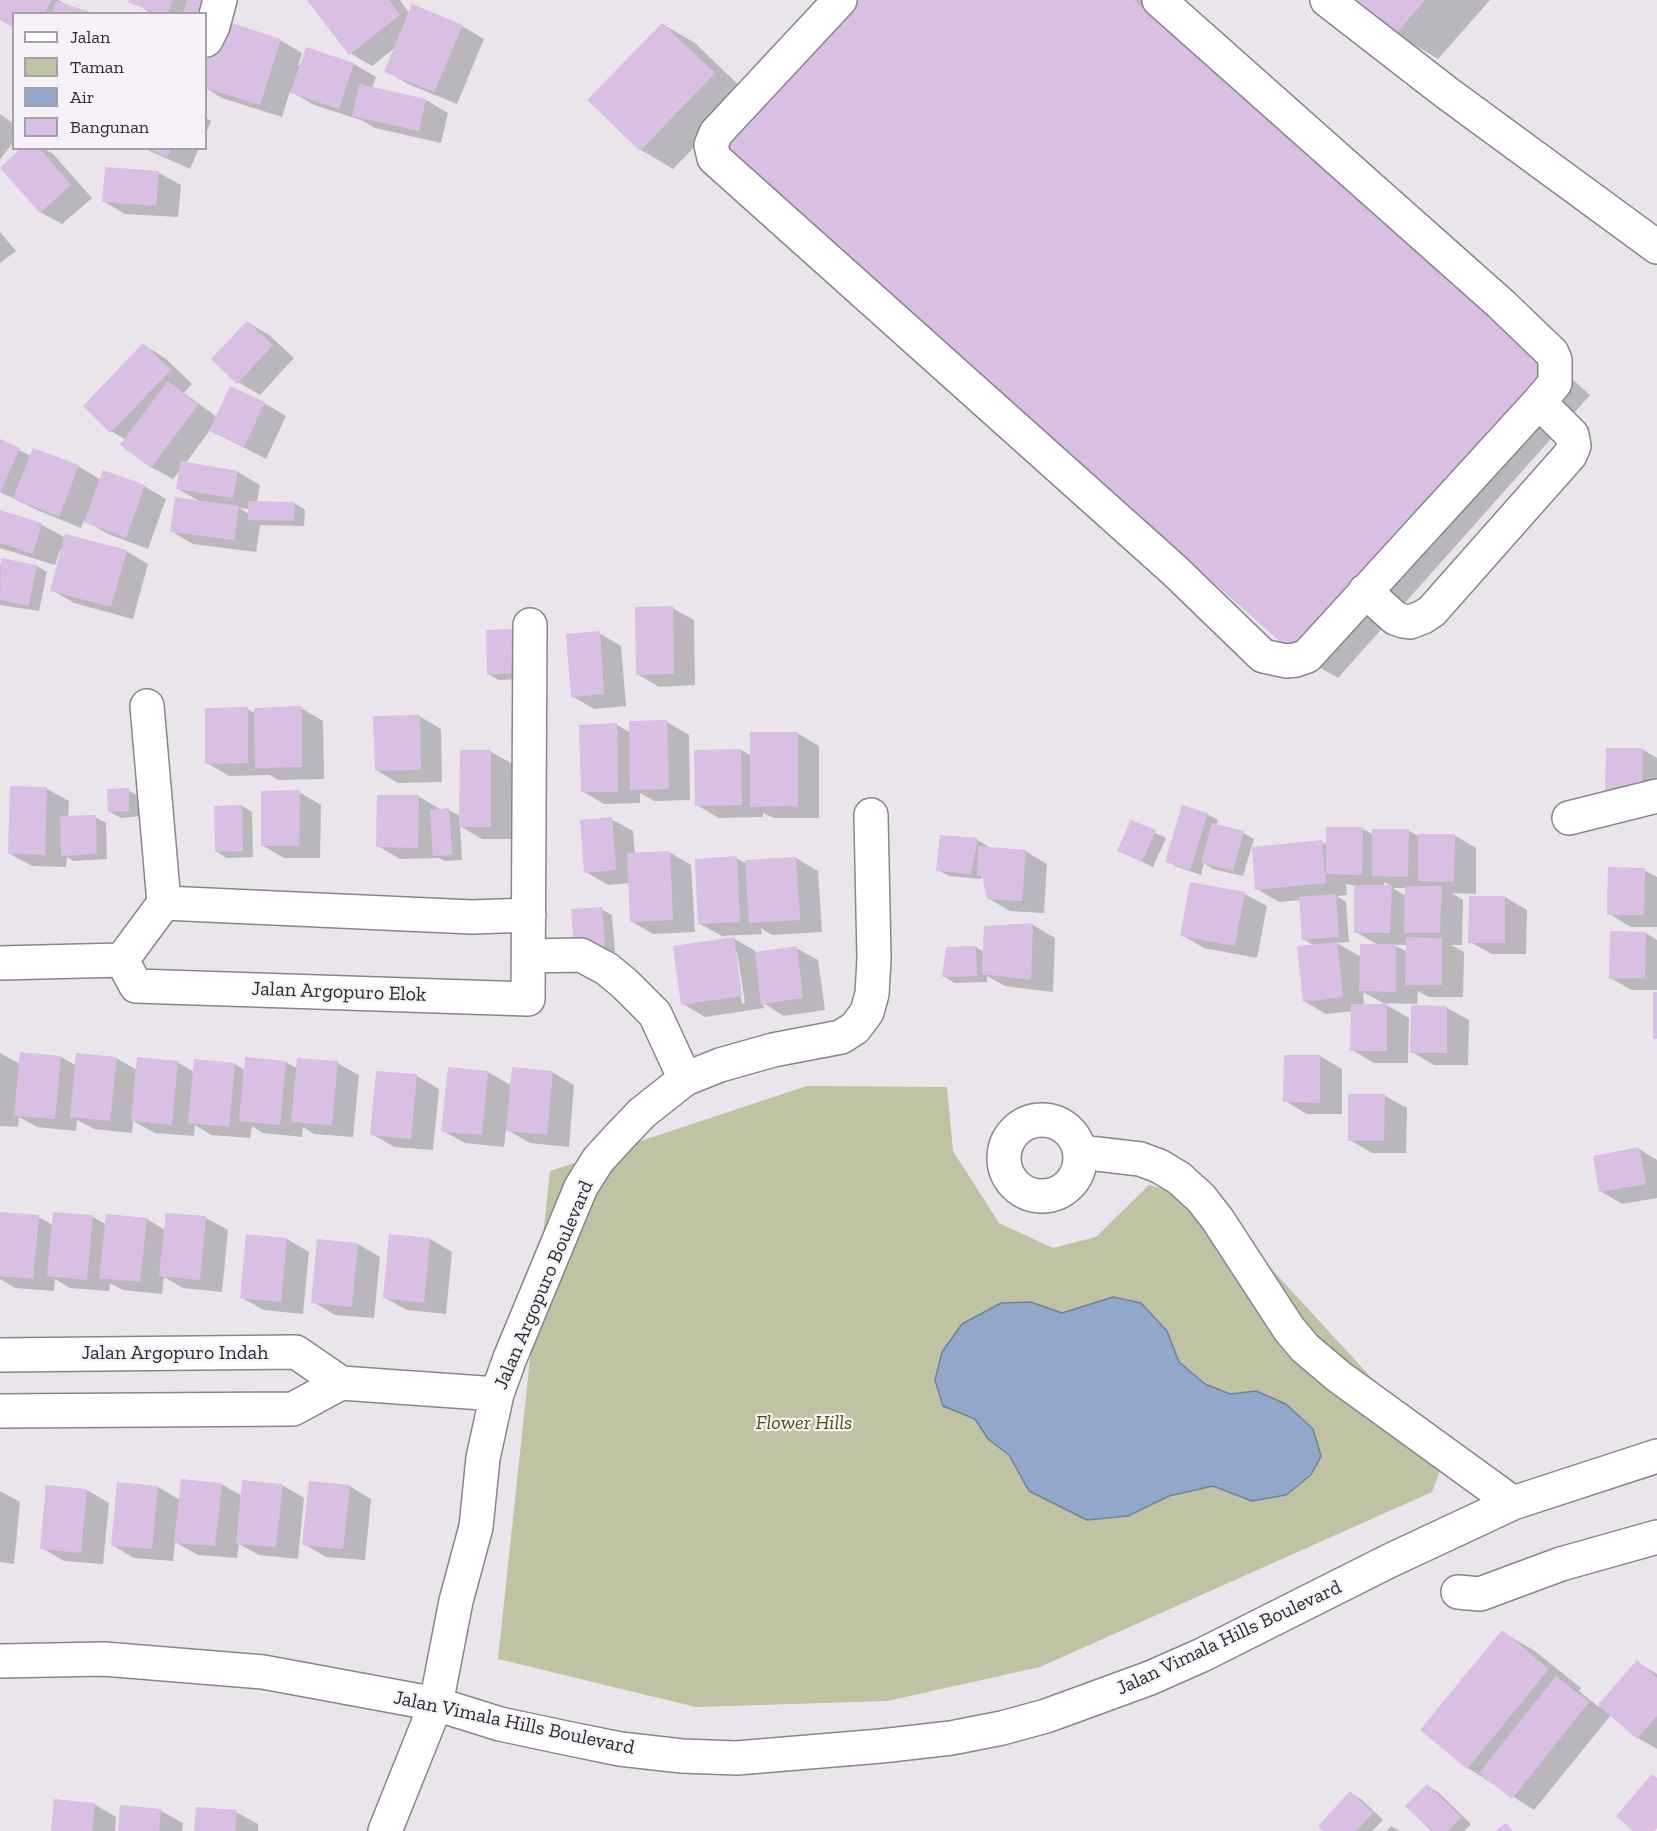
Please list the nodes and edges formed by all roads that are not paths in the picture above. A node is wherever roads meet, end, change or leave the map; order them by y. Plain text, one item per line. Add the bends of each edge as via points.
1 (220, 0) edge
2 (840, 0) edge
3 (1159, 0) edge
4 (1328, 0) edge
5 (207, 38) edge
6 (1657, 247) edge
7 (1539, 402) junction
8 (1365, 591) junction
9 (530, 625) dead end
10 (147, 706) dead end
11 (1657, 796) edge
12 (871, 815) dead end
13 (1569, 818) dead end
14 (164, 903) junction
15 (528, 915) junction
16 (529, 956) junction
17 (122, 960) junction
18 (0, 963) edge
19 (685, 1079) junction
20 (1080, 1152) dead end
21 (0, 1355) edge
22 (341, 1383) junction
23 (497, 1394) junction
24 (0, 1411) edge
25 (1657, 1456) edge
26 (1513, 1503) junction
27 (1657, 1537) edge
28 (1458, 1592) dead end
29 (0, 1660) edge
30 (436, 1704) junction
31 (385, 1831) edge

1 - 5 street
2 - 8 street via 716,133 711,145 714,158 1174,570 1263,656 1286,661 1307,656
3 - 7 street via 1552,353 1555,383
4 - 6 street
7 - 8 street
7 - 8 street via 1572,435 1574,446 1570,455 1432,611 1416,620 1403,621
9 - 15 street, Jalan Argopuro Elok
10 - 14 street
11 - 13 street
12 - 19 street, Jalan Argopuro Boulevard via 874,958 867,1012 855,1028 841,1037 773,1050
14 - 15 street via 472,917
14 - 17 street
15 - 16 street, Jalan Argopuro Elok
16 - 17 street, Jalan Argopuro Elok via 528,999 136,986
16 - 19 street via 581,955 607,969 655,1014
17 - 18 street
19 - 23 street, Jalan Argopuro Boulevard via 642,1113 598,1160 581,1187
20 - 26 street via 1140,1159 1179,1178 1218,1220 1305,1348
21 - 22 street, Jalan Argopuro Indah via 296,1352
22 - 23 street
22 - 24 street via 293,1408
23 - 30 street, Jalan Argopuro Boulevard via 483,1458 476,1527 456,1601
25 - 26 street, Jalan Vimala Hills Boulevard
26 - 30 street, Jalan Vimala Hills Boulevard via 1150,1678 1046,1716 951,1738 737,1758 682,1756 566,1738 500,1724
27 - 28 street via 1546,1568 1480,1594
29 - 30 street, Jalan Vimala Hills Boulevard via 104,1659 263,1672
30 - 31 street, Jalan Argopuro Boulevard

